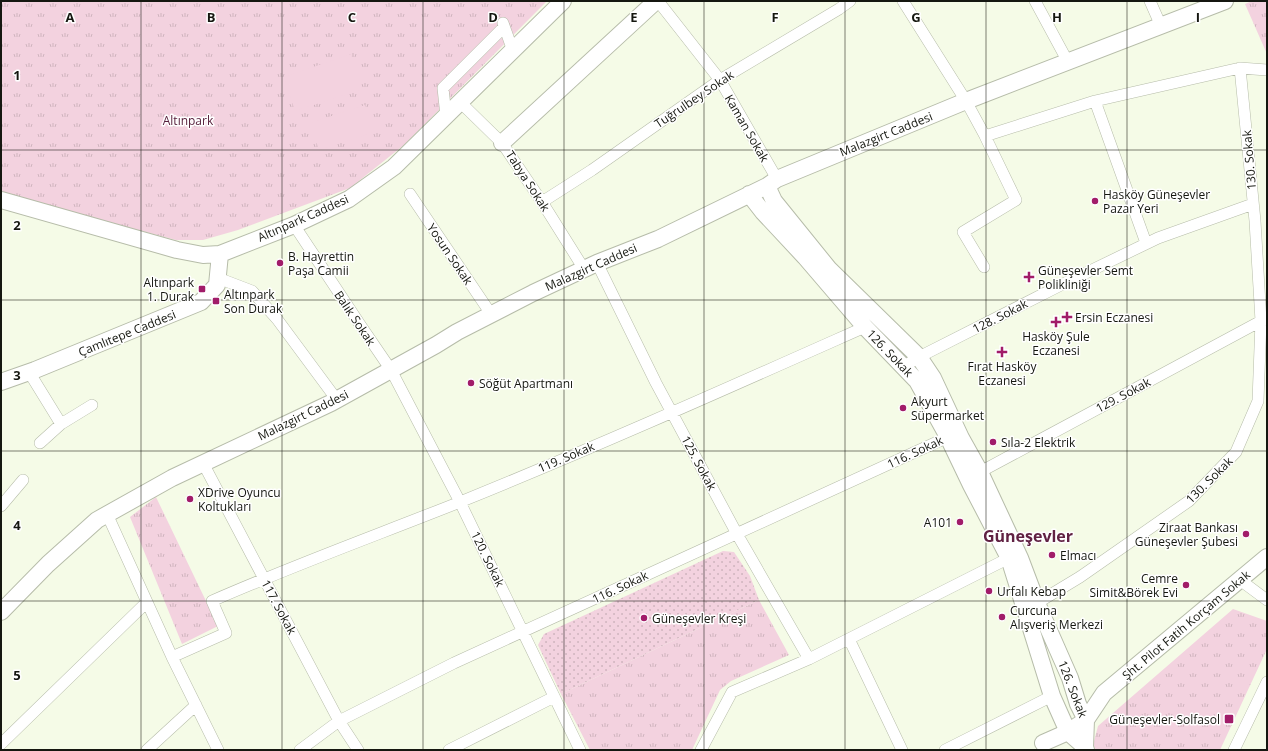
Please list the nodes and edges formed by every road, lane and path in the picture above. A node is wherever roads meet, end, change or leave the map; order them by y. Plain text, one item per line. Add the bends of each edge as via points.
1 (563, 1) edge
2 (657, 1) edge
3 (850, 1) edge
4 (903, 1) edge
5 (1034, 1) edge
6 (1150, 1) edge
7 (1225, 1) edge
8 (1161, 26) junction
9 (513, 51) junction
10 (1068, 62) junction
11 (1240, 68) junction
12 (1267, 70) edge
13 (720, 80) junction
14 (966, 101) junction
15 (1096, 101) junction
16 (460, 102) junction
17 (446, 116) junction
18 (985, 136) junction
19 (502, 143) junction
20 (772, 182) junction
21 (410, 194) dead end
22 (749, 194) junction
23 (1, 200) edge
24 (542, 202) junction
25 (1253, 204) junction
26 (294, 225) junction
27 (1146, 244) junction
28 (220, 254) junction
29 (590, 266) junction
30 (984, 267) dead end
31 (218, 278) junction
32 (491, 314) junction
33 (1264, 320) edge
34 (865, 327) junction
35 (919, 357) junction
36 (903, 367) junction
37 (391, 370) junction
38 (29, 372) junction
39 (1, 382) edge
40 (337, 400) junction
41 (92, 405) dead end
42 (673, 413) junction
43 (61, 424) junction
44 (948, 437) junction
45 (40, 443) dead end
46 (204, 463) junction
47 (980, 472) junction
48 (23, 480) dead end
49 (460, 502) junction
50 (1, 506) edge
51 (107, 514) junction
52 (737, 534) junction
53 (1267, 557) edge
54 (1009, 558) junction
55 (264, 578) junction
56 (1240, 580) junction
57 (1267, 600) edge
58 (147, 602) junction
59 (1037, 603) junction
60 (1, 612) edge
61 (523, 632) junction
62 (849, 639) junction
63 (172, 657) junction
64 (809, 658) junction
65 (1267, 682) edge
66 (1104, 693) junction
67 (554, 696) junction
68 (1052, 696) junction
69 (1078, 704) junction
70 (196, 705) junction
71 (1060, 712) junction
72 (1086, 720) junction
73 (339, 721) junction
74 (1068, 732) junction
75 (1, 744) edge
76 (1039, 746) edge
77 (1085, 748) edge
78 (147, 750) edge
79 (218, 750) edge
80 (300, 750) edge
81 (358, 750) edge
82 (449, 750) edge
83 (580, 750) edge
84 (701, 750) edge
85 (902, 750) edge
86 (945, 750) edge
87 (1234, 750) edge

1 - 9 street, Altınpark Caddesi
2 - 13 street, Kaman Sokak
2 - 19 street
3 - 13 street, Tuğrulbey Sokak
4 - 14 street
5 - 10 street
6 - 8 street
7 - 8 street, Malazgirt Caddesi
8 - 10 street, Malazgirt Caddesi
9 - 16 street, Altınpark Caddesi
9 - 17 street via 504,25 443,88
10 - 14 street, Malazgirt Caddesi
11 - 12 street
11 - 15 street
11 - 25 street, 130. Sokak
13 - 20 street, Kaman Sokak
13 - 24 street, Tuğrulbey Sokak
14 - 18 street
14 - 20 street, Malazgirt Caddesi
15 - 18 street
15 - 27 street
16 - 17 street, Altınpark Caddesi
16 - 19 street, Tabya Sokak
17 - 26 street, Altınpark Caddesi via 394,167 349,198
18 - 30 street via 1016,200 963,232
19 - 24 street, Tabya Sokak
20 - 22 street, Malazgirt Caddesi
20 - 35 street, 126. Sokak via 774,201 829,269
21 - 32 street, Yosun Sokak
22 - 29 street, Malazgirt Caddesi via 658,239
22 - 34 street, 126. Sokak
23 - 28 street, Altınpark Caddesi via 177,250 203,255
24 - 29 street, Tabya Sokak
25 - 27 street, 128. Sokak
25 - 33 street, 130. Sokak
26 - 28 street, Altınpark Caddesi
26 - 37 street, Balık Sokak
27 - 35 street, 128. Sokak
28 - 31 street, Çamlıtepe Caddesi
29 - 32 street, Malazgirt Caddesi
29 - 42 street, 125. Sokak
31 - 38 street, Çamlıtepe Caddesi via 217,285 201,302
31 - 40 street via 252,291
32 - 37 street, Malazgirt Caddesi
33 - 47 street, 129. Sokak
33 - 59 street, 130. Sokak via 1258,401 1236,452 1189,501 1080,577
34 - 36 street, 126. Sokak
34 - 42 street, 119. Sokak
35 - 36 street, 128. Sokak
35 - 47 street, 126. Sokak via 933,378
36 - 44 street, 126. Sokak via 917,381
37 - 40 street, Malazgirt Caddesi
37 - 49 street, 120. Sokak
38 - 39 street, Çamlıtepe Caddesi
38 - 43 street
40 - 46 street, Malazgirt Caddesi
41 - 43 street
42 - 49 street, 119. Sokak
42 - 52 street, 125. Sokak
43 - 45 street
44 - 52 street, 116. Sokak
44 - 54 street, 126. Sokak
46 - 51 street, Malazgirt Caddesi
46 - 55 street, 117. Sokak
47 - 59 street, 126. Sokak via 1020,558
48 - 50 street
49 - 55 street, 119. Sokak
49 - 61 street, 120. Sokak
51 - 58 street
51 - 60 street, Malazgirt Caddesi via 48,564
52 - 61 street, 116. Sokak
52 - 64 street, 125. Sokak
53 - 56 street, Şht. Pilot Fatih Korçam Sokak
54 - 62 street
54 - 68 street, 126. Sokak
55 - 63 street, 119. Sokak via 212,601 226,633
55 - 73 street, 117. Sokak
56 - 57 street
56 - 66 street, Şht. Pilot Fatih Korçam Sokak
58 - 63 street
58 - 75 street
59 - 69 street, 126. Sokak via 1070,678
61 - 67 street, 120. Sokak
61 - 73 street, 116. Sokak via 454,663
62 - 64 street
62 - 85 street
63 - 70 street
64 - 84 street via 732,692
65 - 87 street
66 - 69 street
66 - 72 street
67 - 82 street
67 - 83 street, 120. Sokak
68 - 71 street, 126. Sokak
68 - 86 street
69 - 71 street
69 - 72 street, 126. Sokak
70 - 78 street
70 - 79 street
71 - 74 street, 126. Sokak
71 - 76 street
72 - 74 street
72 - 77 street, 126. Sokak
73 - 80 street, 116. Sokak
73 - 81 street, 117. Sokak
74 - 76 street
74 - 77 street, 126. Sokak

